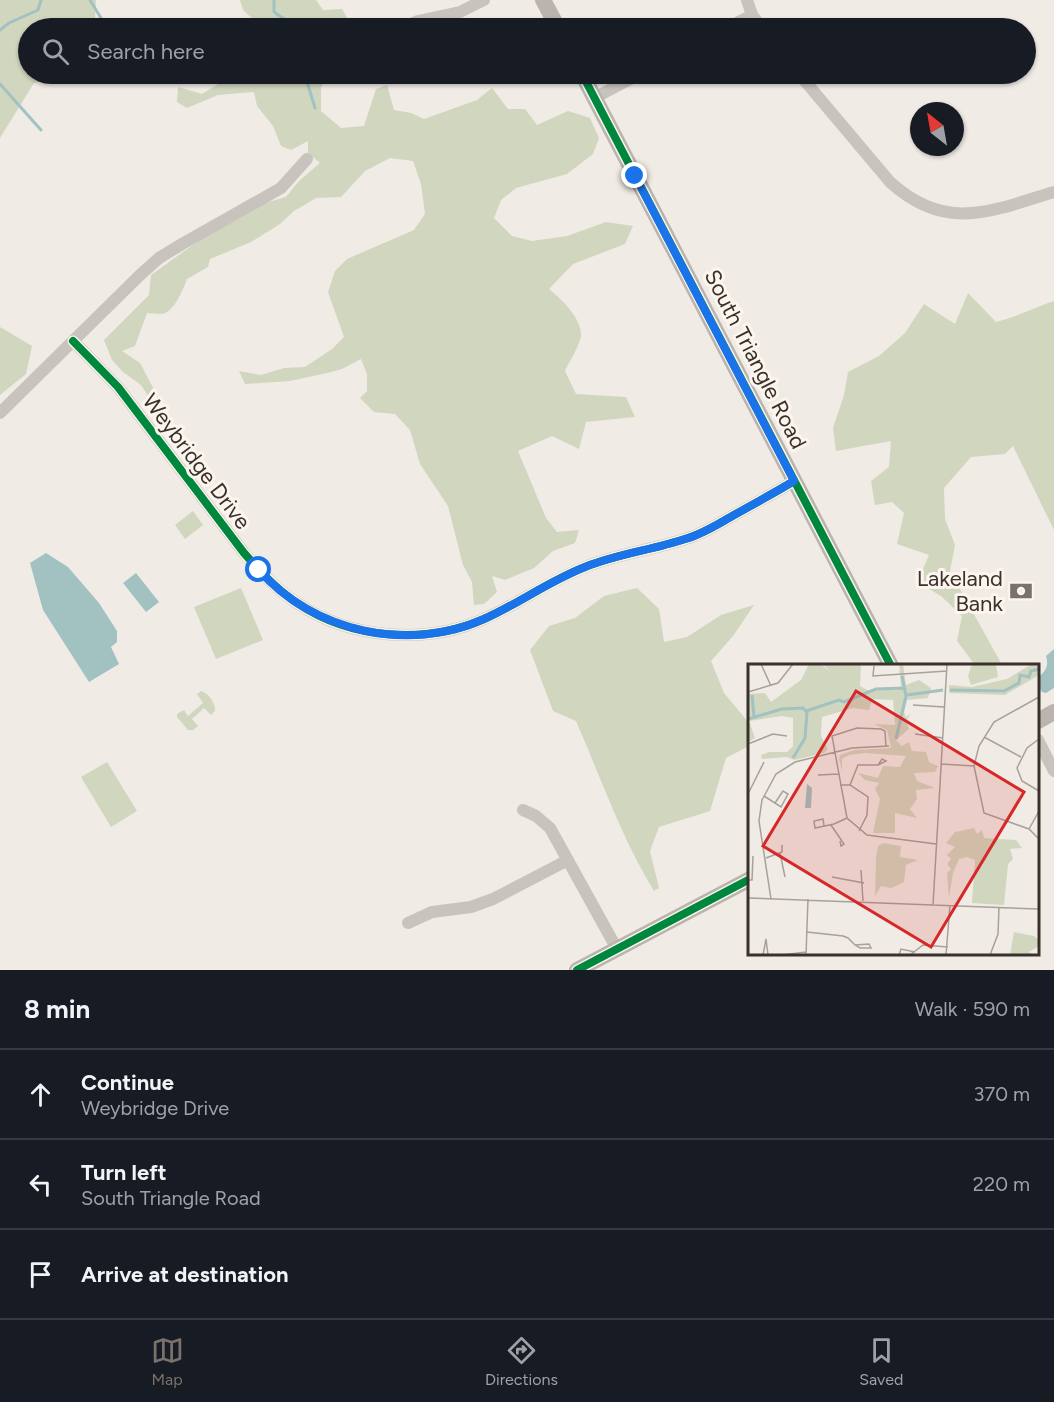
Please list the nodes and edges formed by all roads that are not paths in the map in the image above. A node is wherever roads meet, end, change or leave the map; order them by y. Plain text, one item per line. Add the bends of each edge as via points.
1 (484, 0) edge
2 (543, 0) edge
3 (747, 0) edge
4 (752, 15) junction
5 (432, 18) edge
6 (553, 18) edge
7 (746, 18) edge
8 (754, 18) edge
9 (587, 84) edge
10 (621, 84) edge
11 (807, 84) edge
12 (594, 98) junction
13 (307, 159) dead end
14 (1054, 192) edge
15 (74, 341) junction
16 (0, 413) edge
17 (794, 481) junction
18 (890, 664) edge
19 (1054, 712) edge
20 (1039, 720) edge
21 (1039, 742) edge
22 (1054, 771) edge
23 (523, 810) dead end
24 (568, 860) junction
25 (748, 880) edge
26 (408, 923) dead end
27 (617, 949) junction
28 (577, 970) edge

1 - 5 street via 460,12
2 - 6 street
3 - 4 street
4 - 7 street
4 - 8 street
9 - 12 street, South Triangle Road
10 - 12 street
11 - 14 street via 890,182 916,202 963,214
12 - 17 street, South Triangle Road
13 - 15 street via 281,188 159,258
15 - 16 street
15 - 17 street, Weybridge Drive via 118,387 267,579 310,612 364,631 417,635 461,628 572,572 703,532
17 - 18 street, South Triangle Road
19 - 20 street
21 - 22 street
23 - 24 street via 550,828
24 - 26 street via 493,899 432,912
24 - 27 street
25 - 27 street
27 - 28 street

